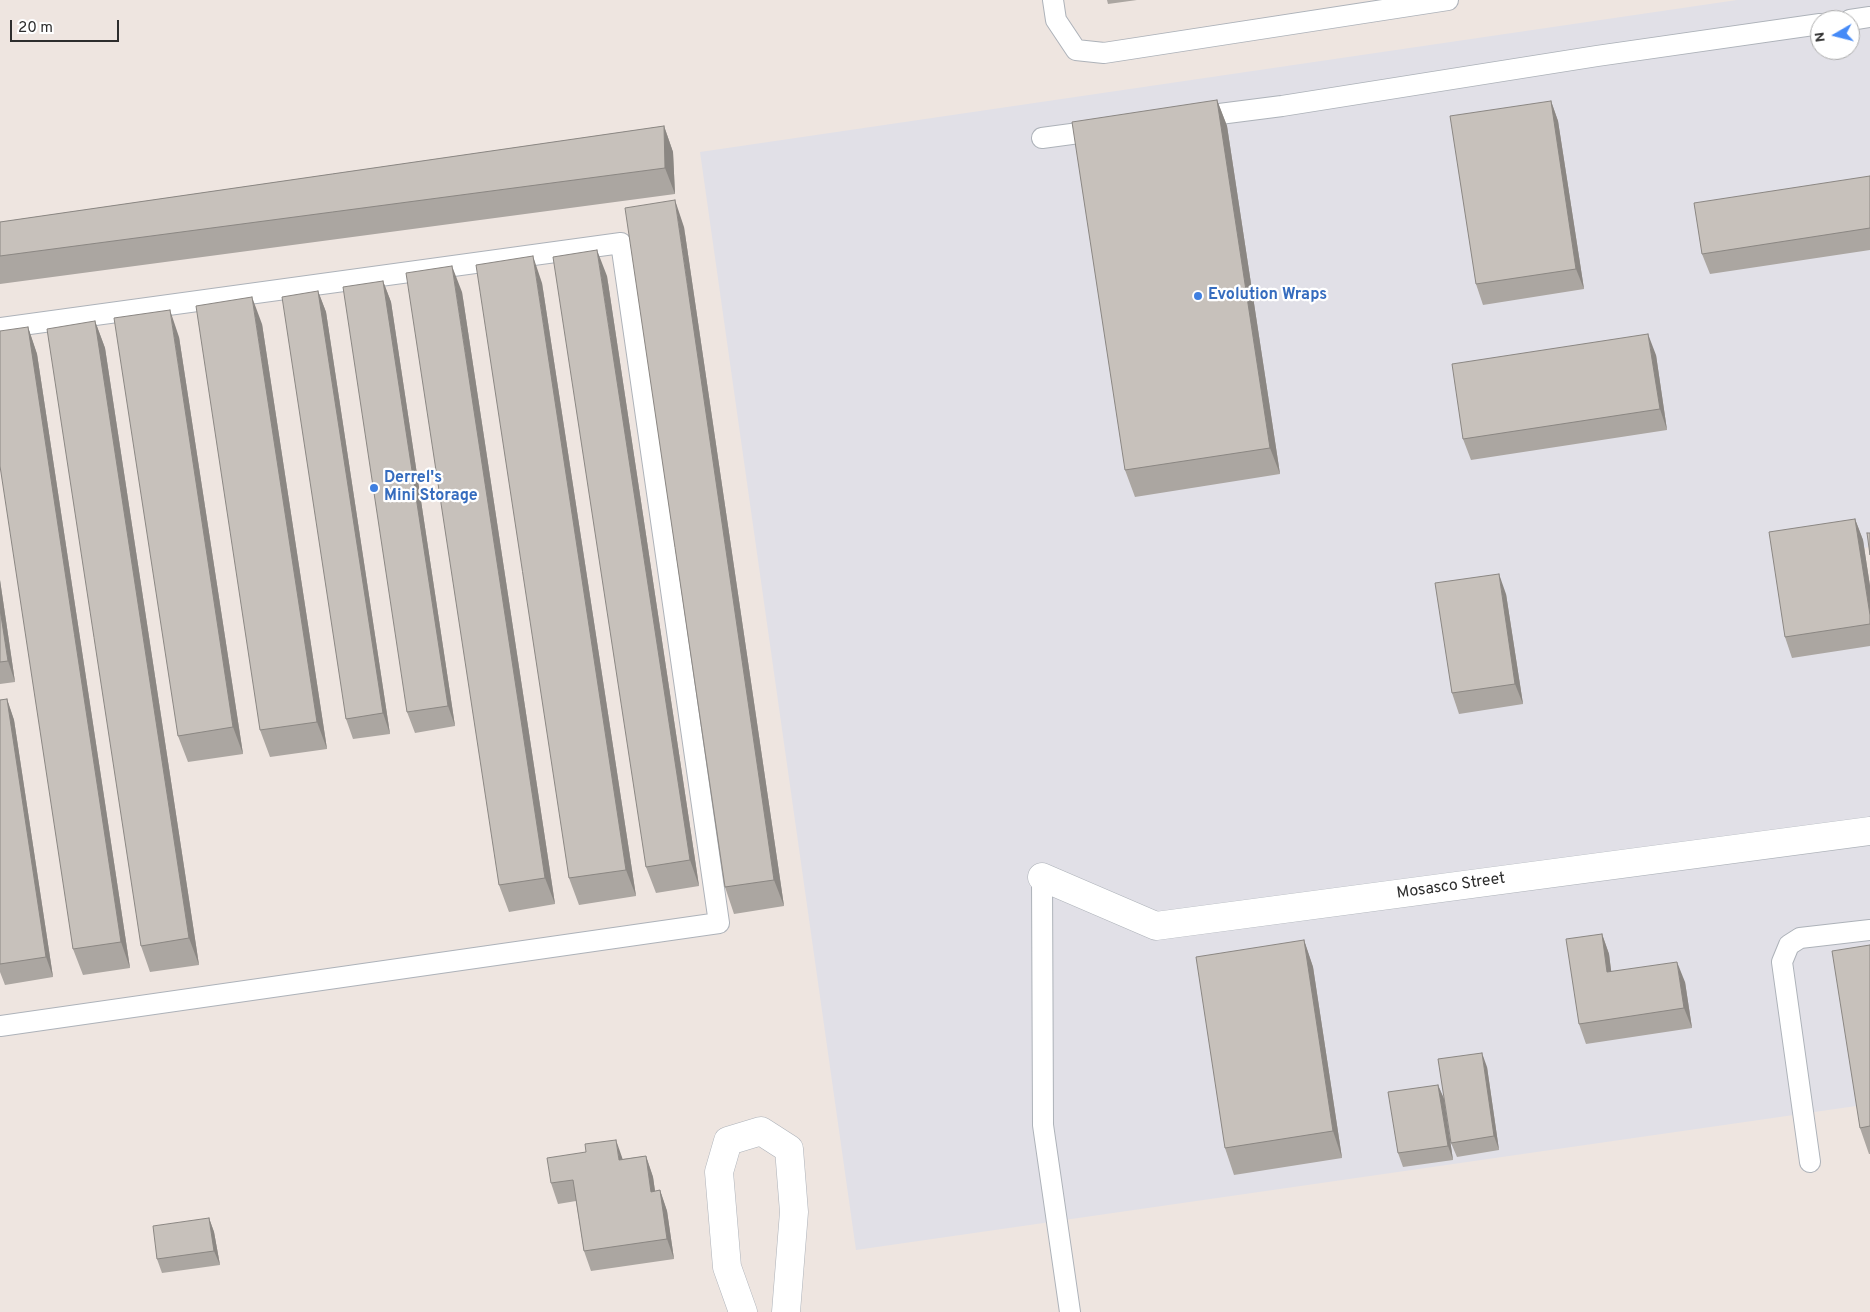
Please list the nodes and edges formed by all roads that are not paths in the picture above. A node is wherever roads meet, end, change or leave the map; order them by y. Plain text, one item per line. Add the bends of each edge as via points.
1 (1053, 0) edge
2 (1448, 0) edge
3 (1810, 25) edge
4 (1176, 120) edge
5 (1119, 128) edge
6 (1042, 138) dead end
7 (0, 328) edge
8 (1870, 831) edge
9 (1042, 877) joint
10 (1870, 930) edge
11 (0, 1026) edge
12 (1810, 1162) dead end
13 (743, 1312) edge
14 (786, 1312) edge
15 (1070, 1312) edge

1 - 2 lane via 1056,20 1076,50 1104,53
3 - 4 lane
5 - 6 lane
7 - 11 lane via 620,243 718,923
8 - 9 street, Mosasco Street via 1156,926
9 - 15 lane via 1043,1125
10 - 12 lane via 1800,938 1789,945 1782,962
13 - 14 street via 727,1267 719,1172 728,1141 761,1131 789,1149 794,1212

